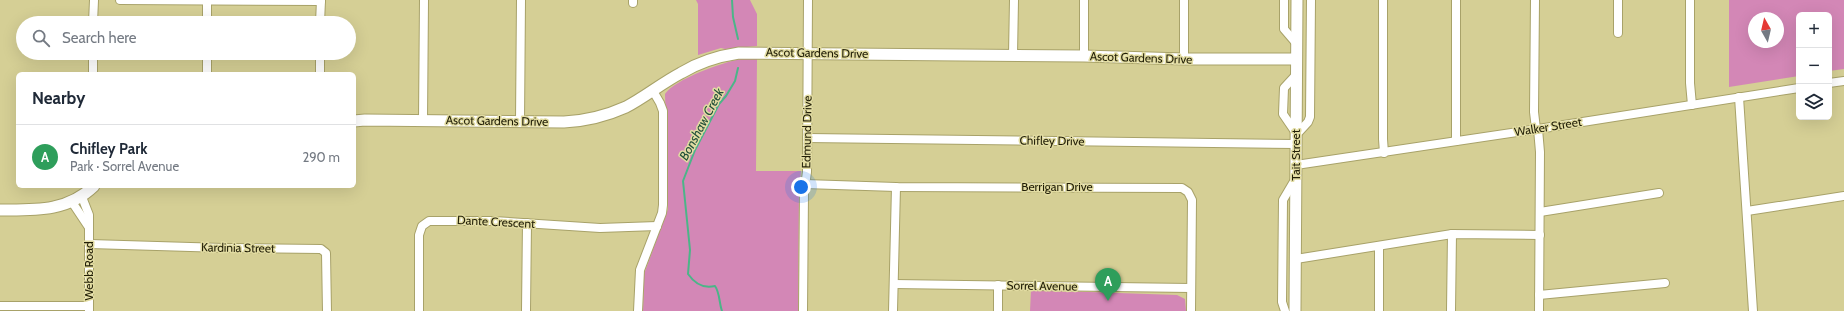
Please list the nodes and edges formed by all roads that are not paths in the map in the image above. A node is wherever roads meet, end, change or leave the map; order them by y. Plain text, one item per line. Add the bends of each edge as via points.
1 (94, 0) edge
2 (120, 0) edge
3 (320, 0) edge
4 (424, 0) edge
5 (521, 0) edge
6 (808, 0) edge
7 (1014, 0) edge
8 (1084, 0) edge
9 (1184, 0) edge
10 (1284, 0) edge
11 (1297, 0) edge
12 (1311, 0) edge
13 (1383, 0) edge
14 (1456, 0) edge
15 (1535, 0) edge
16 (1618, 0) edge
17 (1690, 0) edge
18 (207, 1) edge
19 (93, 16) edge
20 (207, 16) edge
21 (320, 16) edge
22 (1618, 33) dead end
23 (1296, 43) junction
24 (808, 53) junction
25 (1013, 55) junction
26 (1084, 56) junction
27 (1296, 59) junction
28 (93, 60) edge
29 (207, 60) edge
30 (320, 60) edge
31 (1184, 60) junction
32 (93, 72) edge
33 (207, 72) edge
34 (320, 72) edge
35 (1844, 81) edge
36 (1832, 83) edge
37 (1796, 88) edge
38 (652, 91) junction
39 (1739, 97) junction
40 (1692, 105) junction
41 (423, 120) junction
42 (356, 121) edge
43 (520, 121) junction
44 (1537, 129) junction
45 (1296, 137) junction
46 (807, 138) junction
47 (1456, 141) junction
48 (1384, 153) junction
49 (1296, 165) junction
50 (1296, 178) junction
51 (805, 184) junction
52 (896, 187) junction
53 (92, 188) edge
54 (1658, 193) dead end
55 (1844, 196) edge
56 (77, 200) junction
57 (0, 210) edge
58 (1747, 211) junction
59 (1540, 212) junction
60 (527, 223) junction
61 (657, 226) junction
62 (1452, 234) junction
63 (1540, 235) junction
64 (90, 244) junction
65 (1379, 246) junction
66 (1296, 259) junction
67 (1665, 283) dead end
68 (894, 284) junction
69 (998, 285) junction
70 (1191, 288) junction
71 (1539, 296) junction
72 (0, 306) edge
73 (89, 308) edge
74 (327, 311) edge
75 (419, 311) edge
76 (526, 311) edge
77 (638, 311) edge
78 (802, 311) edge
79 (893, 311) edge
80 (998, 311) edge
81 (1191, 311) edge
82 (1285, 311) edge
83 (1295, 311) edge
84 (1379, 311) edge
85 (1451, 311) edge
86 (1539, 311) edge
87 (1753, 311) edge

1 - 19 street
2 - 18 street
3 - 18 street
3 - 21 street
4 - 41 street
5 - 43 street
6 - 24 street, Edmund Drive
7 - 25 street
8 - 26 street
9 - 31 street
10 - 23 street via 1284,29
11 - 23 street, Tait Street
12 - 45 street via 1310,117
13 - 48 street
14 - 47 street
15 - 44 street via 1534,112
16 - 22 street
17 - 40 street
18 - 20 street
23 - 27 street, Tait Street
24 - 25 street, Ascot Gardens Drive
24 - 38 street, Ascot Gardens Drive via 746,53 722,56 687,70
24 - 46 street, Edmund Drive
25 - 26 street, Ascot Gardens Drive
26 - 31 street, Ascot Gardens Drive
27 - 31 street, Ascot Gardens Drive
27 - 45 street, Tait Street
28 - 32 street
29 - 33 street
30 - 34 street
35 - 36 street
37 - 39 street, Walker Street
38 - 43 street, Ascot Gardens Drive via 626,107 592,118 572,121
38 - 61 street via 663,111 663,205
39 - 40 street, Walker Street
39 - 58 street
40 - 44 street, Walker Street
41 - 42 street, Ascot Gardens Drive
41 - 43 street, Ascot Gardens Drive
44 - 47 street, Walker Street
44 - 59 street via 1540,152
45 - 46 street, Chifley Drive
45 - 49 street, Tait Street
46 - 51 street, Edmund Drive
47 - 48 street, Walker Street
48 - 49 street, Walker Street
49 - 50 street, Tait Street
50 - 66 street, Tait Street
50 - 82 street via 1284,196 1283,204 1282,302
51 - 52 street, Berrigan Drive
51 - 78 street, Edmund Drive
52 - 68 street
52 - 70 street, Berrigan Drive via 1184,189 1192,200
53 - 56 street
54 - 59 street
55 - 58 street
56 - 57 street via 38,210
56 - 64 street, Webb Road via 89,231
58 - 87 street
59 - 63 street
60 - 61 street, Dante Crescent via 600,228
60 - 75 street, Dante Crescent via 435,220 423,224 419,235
60 - 76 street
61 - 77 street via 640,270
62 - 63 street
62 - 65 street
62 - 85 street
63 - 71 street
64 - 73 street, Webb Road
64 - 74 street, Kardinia Street via 321,249 326,253 327,261
65 - 66 street
65 - 84 street
66 - 83 street, Tait Street
67 - 71 street
68 - 69 street, Sorrel Avenue
68 - 79 street
69 - 70 street, Sorrel Avenue
69 - 80 street
70 - 81 street, Berrigan Drive
71 - 86 street
72 - 73 street

